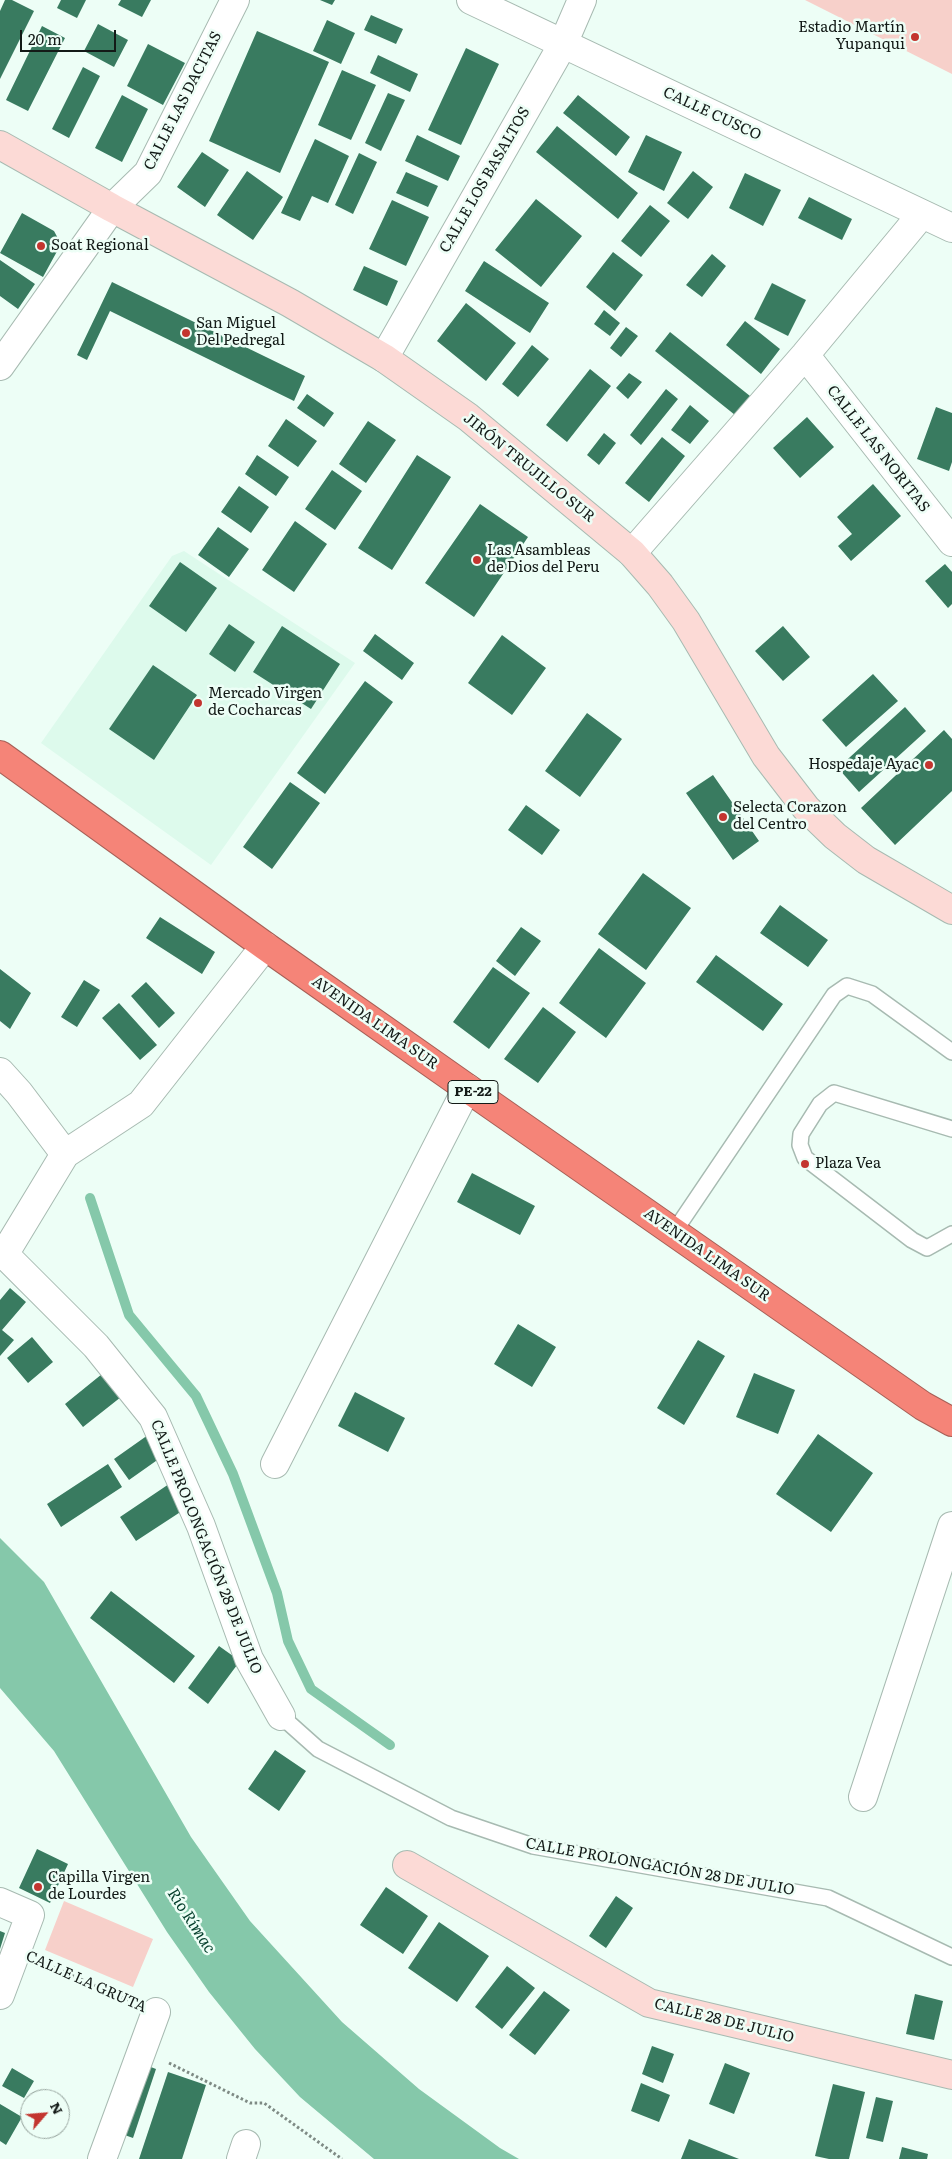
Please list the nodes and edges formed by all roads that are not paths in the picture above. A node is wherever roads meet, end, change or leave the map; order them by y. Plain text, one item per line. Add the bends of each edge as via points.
1 (235, 0) edge
2 (471, 0) edge
3 (582, 0) edge
4 (563, 44) junction
5 (0, 145) edge
6 (112, 208) junction
7 (922, 214) junction
8 (952, 228) edge
9 (805, 355) junction
10 (384, 358) junction
11 (0, 366) edge
12 (952, 542) edge
13 (632, 553) junction
14 (0, 754) edge
15 (952, 910) edge
16 (265, 946) junction
17 (952, 1052) edge
18 (0, 1072) edge
19 (467, 1088) junction
20 (952, 1129) edge
21 (65, 1154) junction
22 (674, 1232) junction
23 (952, 1234) edge
24 (2, 1254) edge
25 (952, 1422) edge
26 (275, 1464) dead end
27 (952, 1526) edge
28 (281, 1716) joint
29 (863, 1797) dead end
30 (407, 1865) dead end
31 (0, 1902) edge
32 (952, 1957) edge
33 (0, 1995) edge
34 (156, 2012) road end
35 (952, 2076) edge
36 (102, 2159) edge

1 - 6 street, CALLE LAS DACITAS via 148,172
2 - 4 street, CALLE CUSCO
3 - 4 street, CALLE LOS BASALTOS
4 - 7 street, CALLE CUSCO
4 - 10 street, CALLE LOS BASALTOS
5 - 6 street, JIRÓN TRUJILLO SUR
6 - 10 street, JIRÓN TRUJILLO SUR via 290,303
6 - 11 street, CALLE LAS DACITAS
7 - 8 street, CALLE CUSCO
7 - 9 street
9 - 12 street, CALLE LAS NORITAS
9 - 13 street
10 - 13 street, JIRÓN TRUJILLO SUR via 468,417
13 - 15 street, JIRÓN TRUJILLO SUR via 686,621 766,756 806,808 866,860
14 - 16 highway, AVENIDA LIMA SUR / PE-22
16 - 19 highway, AVENIDA LIMA SUR / PE-22
16 - 21 street via 141,1104
17 - 22 lane via 872,994 847,986 834,995
18 - 21 street
19 - 22 highway, AVENIDA LIMA SUR / PE-22
19 - 26 street
20 - 23 lane via 834,1093 820,1104 810,1119 801,1134 800,1145 806,1158 912,1240 927,1248
21 - 24 street
22 - 25 highway, AVENIDA LIMA SUR / PE-22 via 923,1406
24 - 28 street, CALLE PROLONGACIÓN 28 DE JULIO via 96,1346 154,1416 201,1526 249,1659
27 - 29 street
28 - 32 lane, CALLE PROLONGACIÓN 28 DE JULIO via 318,1749 451,1818 533,1846 828,1898
30 - 35 street, CALLE 28 DE JULIO via 648,2003
31 - 33 street via 30,1915
34 - 36 street

